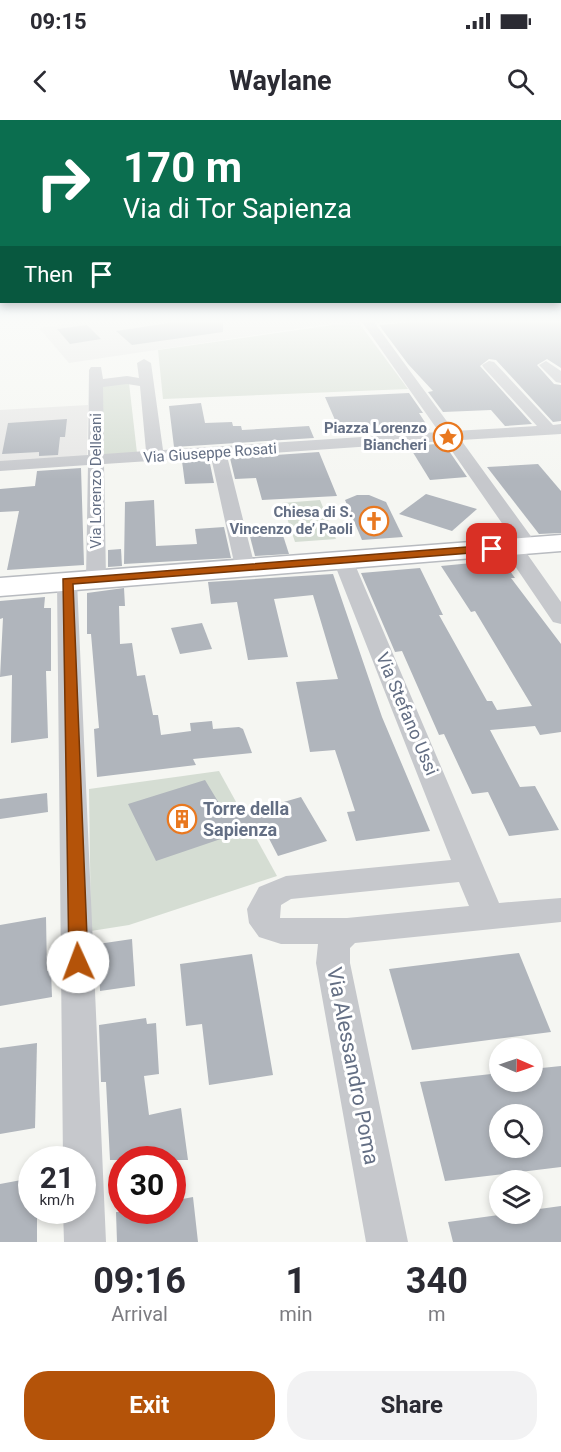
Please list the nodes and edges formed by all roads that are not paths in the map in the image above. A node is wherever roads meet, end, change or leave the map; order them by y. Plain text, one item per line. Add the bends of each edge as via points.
1 (146, 374) edge
2 (405, 374) edge
3 (499, 374) edge
4 (147, 383) junction
5 (555, 429) edge
6 (450, 437) junction
7 (218, 452) junction
8 (155, 456) junction
9 (97, 460) junction
10 (0, 466) edge
11 (561, 543) edge
12 (520, 547) junction
13 (343, 560) junction
14 (245, 567) junction
15 (82, 580) junction
16 (0, 587) edge
17 (561, 617) edge
18 (471, 868) junction
19 (561, 910) edge
20 (489, 917) junction
21 (347, 931) junction
22 (85, 1242) edge
23 (387, 1242) edge

1 - 4 street
2 - 6 street
3 - 5 street
4 - 8 street
4 - 9 street, Via Lorenzo Delleani via 96,377
5 - 6 street
6 - 7 street, Via Giuseppe Rosati
6 - 12 street
7 - 8 street, Via Giuseppe Rosati
7 - 14 street
8 - 9 street, Via Giuseppe Rosati
9 - 10 street, Via Giuseppe Rosati
9 - 15 street, Via Lorenzo Delleani
11 - 12 street
12 - 13 street
12 - 17 street
13 - 14 street
13 - 18 street, Via Stefano Ussi
14 - 15 street
15 - 16 street
15 - 22 street, Via Lorenzo Delleani
18 - 20 street, Via Stefano Ussi
18 - 21 street via 286,888 268,898 263,909 263,920 270,928 281,931
19 - 20 street
20 - 21 street
21 - 23 street, Via Alessandro Poma via 334,943 333,963

